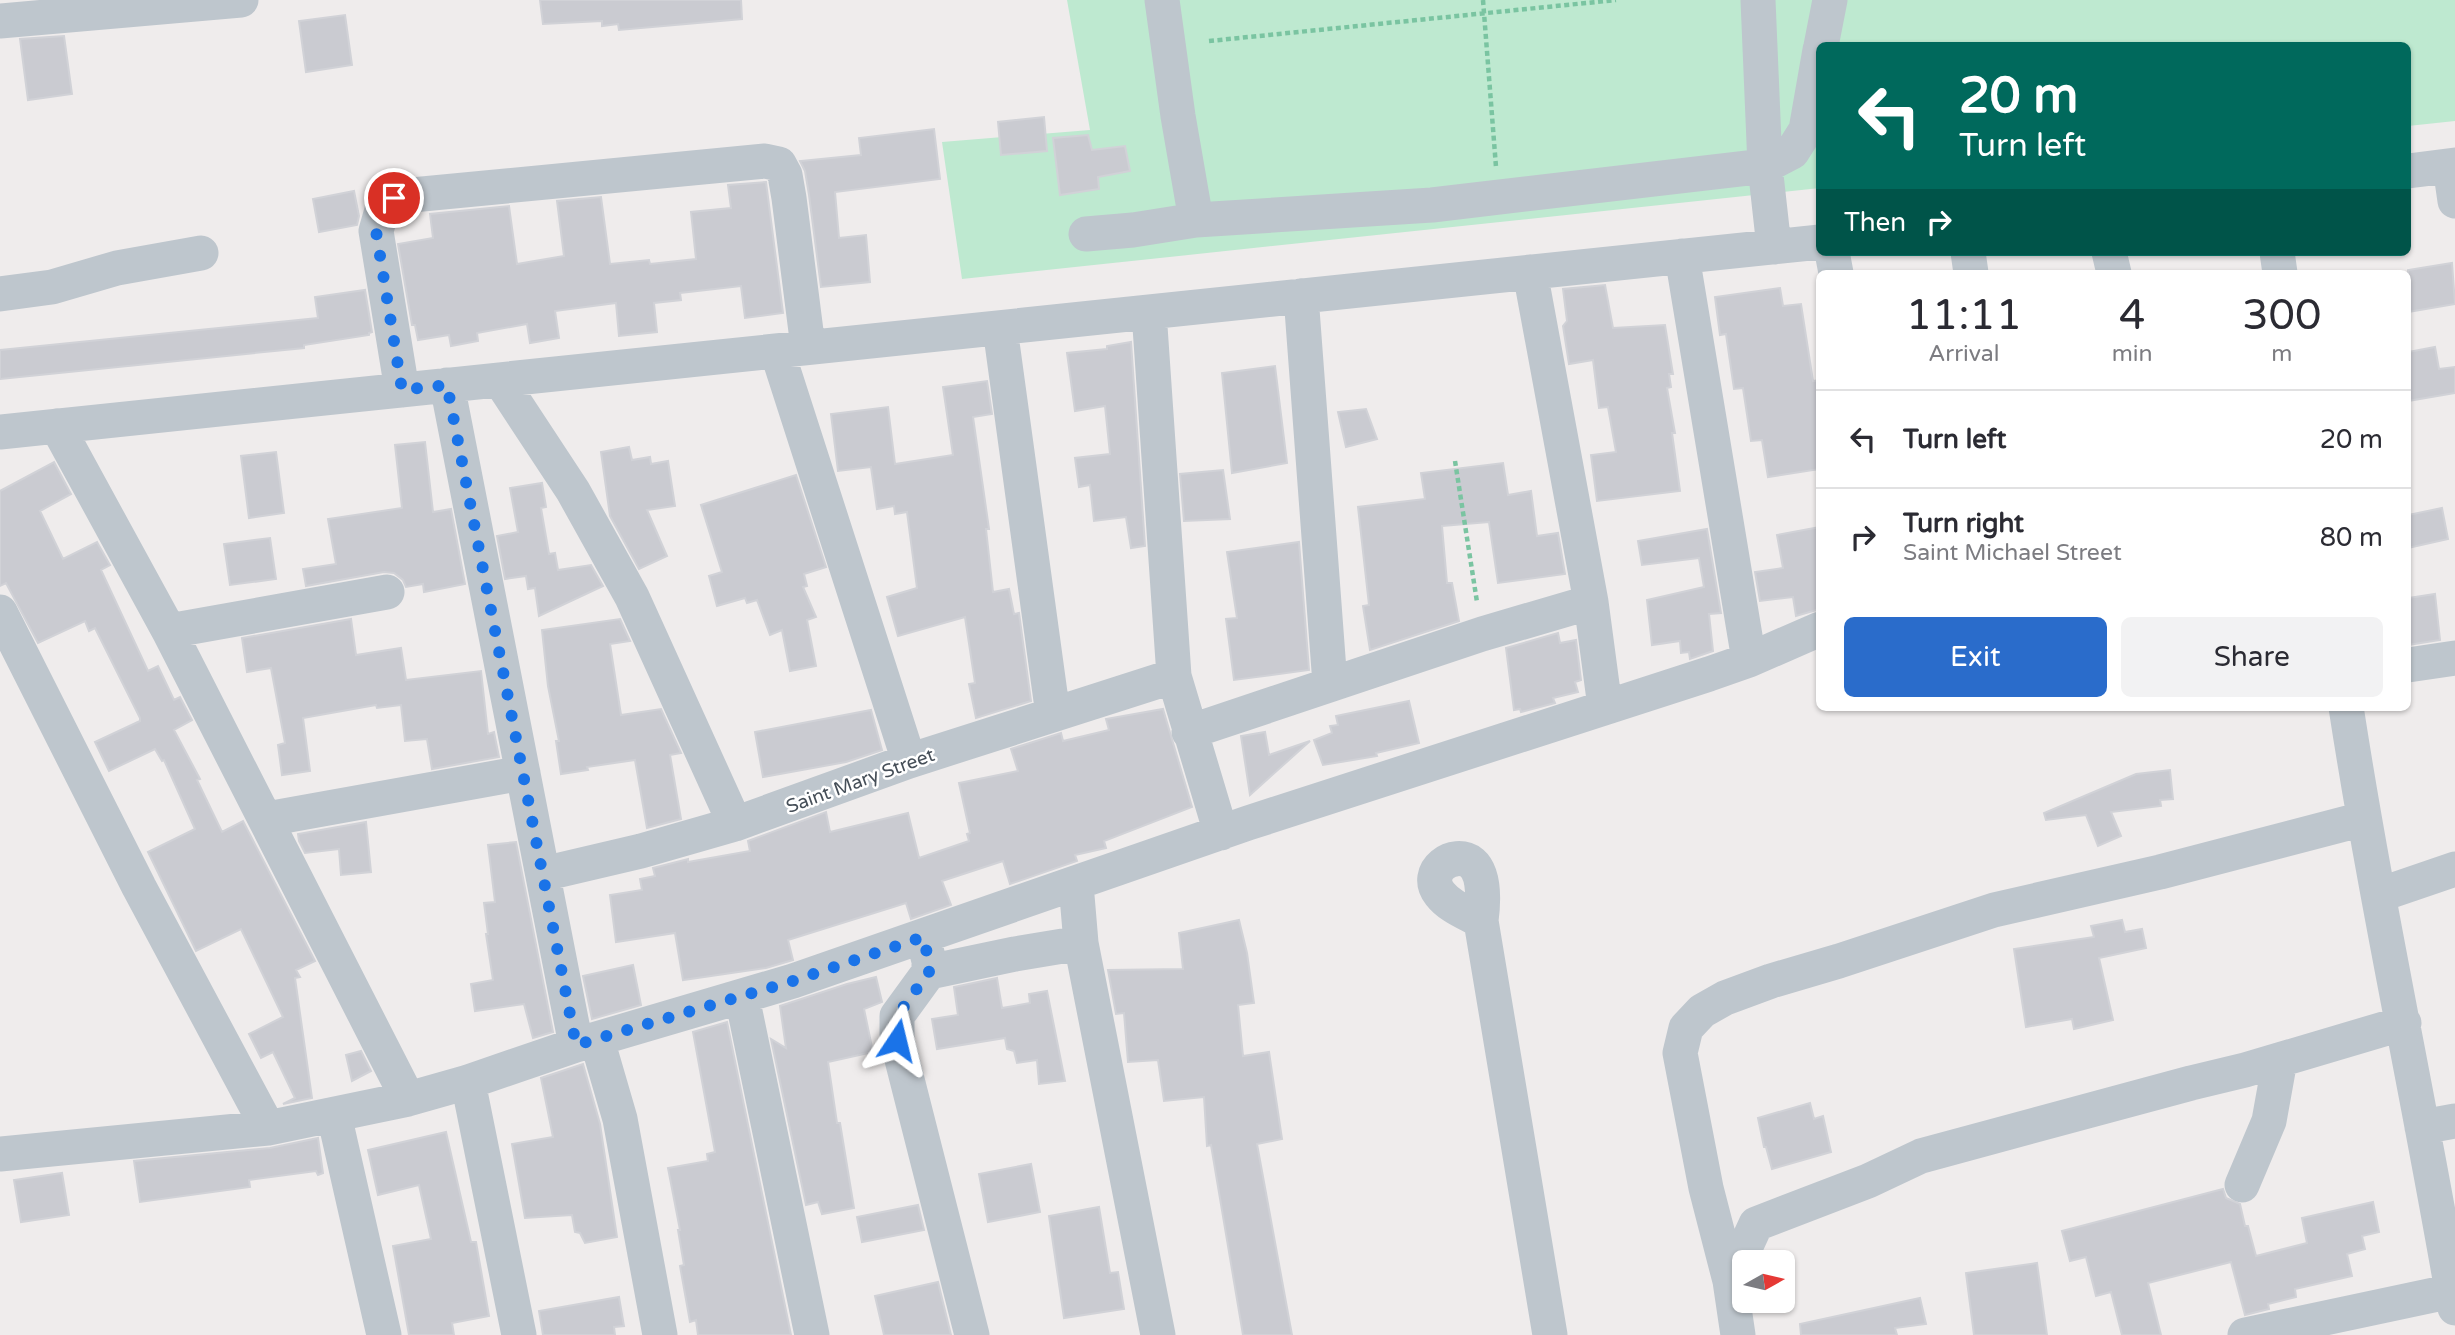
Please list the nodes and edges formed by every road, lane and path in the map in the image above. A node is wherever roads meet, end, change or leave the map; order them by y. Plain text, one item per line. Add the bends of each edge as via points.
1 (241, 0) edge
2 (1162, 0) edge
3 (1483, 0) edge
4 (1616, 0) edge
5 (1758, 0) edge
6 (1830, 0) edge
7 (1484, 14) junction
8 (0, 21) edge
9 (1209, 41) dead end
10 (1821, 42) edge
11 (1816, 71) edge
12 (1765, 166) junction
13 (2453, 166) edge
14 (2411, 171) edge
15 (1499, 197) junction
16 (2455, 201) edge
17 (1196, 220) junction
18 (1086, 234) dead end
19 (1816, 242) edge
20 (1774, 247) junction
21 (201, 253) dead end
22 (1682, 256) junction
23 (1530, 272) junction
24 (0, 294) edge
25 (1301, 296) junction
26 (1149, 312) junction
27 (999, 328) junction
28 (792, 349) junction
29 (500, 380) junction
30 (447, 385) junction
31 (402, 390) junction
32 (57, 426) junction
33 (0, 432) edge
34 (1455, 460) dead end
35 (387, 592) dead end
36 (1591, 602) junction
37 (0, 612) edge
38 (169, 631) junction
39 (1816, 631) edge
40 (1482, 634) junction
41 (2455, 658) edge
42 (1749, 660) junction
43 (2411, 665) edge
44 (1174, 676) junction
45 (1330, 684) junction
46 (1605, 707) junction
47 (2347, 711) edge
48 (1053, 715) junction
49 (1189, 732) junction
50 (909, 761) junction
51 (523, 773) junction
52 (267, 819) junction
53 (2363, 819) junction
54 (735, 824) junction
55 (1221, 833) junction
56 (2455, 869) edge
57 (543, 874) junction
58 (1076, 884) junction
59 (2379, 895) junction
60 (1481, 921) dead end
61 (923, 937) junction
62 (1081, 943) junction
63 (929, 972) junction
64 (743, 997) junction
65 (2404, 1023) junction
66 (587, 1042) junction
67 (2280, 1060) junction
68 (468, 1082) junction
69 (408, 1099) junction
70 (334, 1115) junction
71 (2439, 1124) edge
72 (268, 1128) junction
73 (0, 1154) edge
74 (2242, 1185) dead end
75 (1706, 1188) junction
76 (1756, 1224) junction
77 (1730, 1281) junction
78 (2454, 1299) edge
79 (384, 1335) edge
80 (519, 1335) edge
81 (660, 1335) edge
82 (812, 1335) edge
83 (972, 1335) edge
84 (1158, 1335) edge
85 (1550, 1335) edge
86 (1738, 1335) edge
87 (2245, 1335) edge

1 - 8 street
2 - 17 street
3 - 7 path
4 - 7 path
5 - 12 street
6 - 10 street
7 - 9 path
7 - 15 path
11 - 12 street via 1806,130 1792,152
12 - 15 street
12 - 20 street
13 - 14 street
13 - 16 street
15 - 17 street
17 - 18 street
19 - 20 street
20 - 22 street
21 - 24 street via 117,268 52,287
22 - 23 street
22 - 42 street
23 - 25 street
23 - 36 street
25 - 26 street
25 - 45 street
26 - 27 street
26 - 44 street
27 - 28 street
27 - 48 street
28 - 29 street
28 - 31 street via 789,198 779,164 765,161 412,195 384,204 376,231
28 - 50 street
29 - 30 street
29 - 54 street via 573,491 632,597
30 - 31 street
30 - 51 street
31 - 32 street
32 - 33 street
32 - 38 street
34 - 40 path
35 - 38 street
36 - 40 street
36 - 46 street
37 - 72 street
38 - 52 street
39 - 42 street
40 - 45 street
41 - 43 street
42 - 46 street
44 - 48 street, Saint Mary Street
44 - 49 street
45 - 49 street
46 - 55 street
47 - 53 street
48 - 50 street, Saint Mary Street
49 - 55 street
50 - 54 street, Saint Mary Street
51 - 52 street
51 - 57 street
52 - 69 street
53 - 59 street
53 - 75 street via 1994,910 1725,998 1702,1011 1686,1028 1681,1053
54 - 57 street, Saint Mary Street
55 - 58 street
56 - 59 street
57 - 66 street
58 - 61 street
58 - 62 street
59 - 65 street
60 - 85 street
61 - 63 street
61 - 64 street
62 - 63 street
62 - 84 street
63 - 83 street via 897,1016 897,1040
64 - 66 street
64 - 82 street
65 - 67 street
65 - 71 street
66 - 68 street
66 - 81 street via 620,1119
67 - 74 street via 2269,1121
67 - 76 street via 1922,1156
68 - 69 street
68 - 80 street
69 - 70 street
70 - 72 street
70 - 79 street
71 - 78 street
72 - 73 street
75 - 76 street
75 - 77 street
76 - 77 street
77 - 86 street
78 - 87 street

